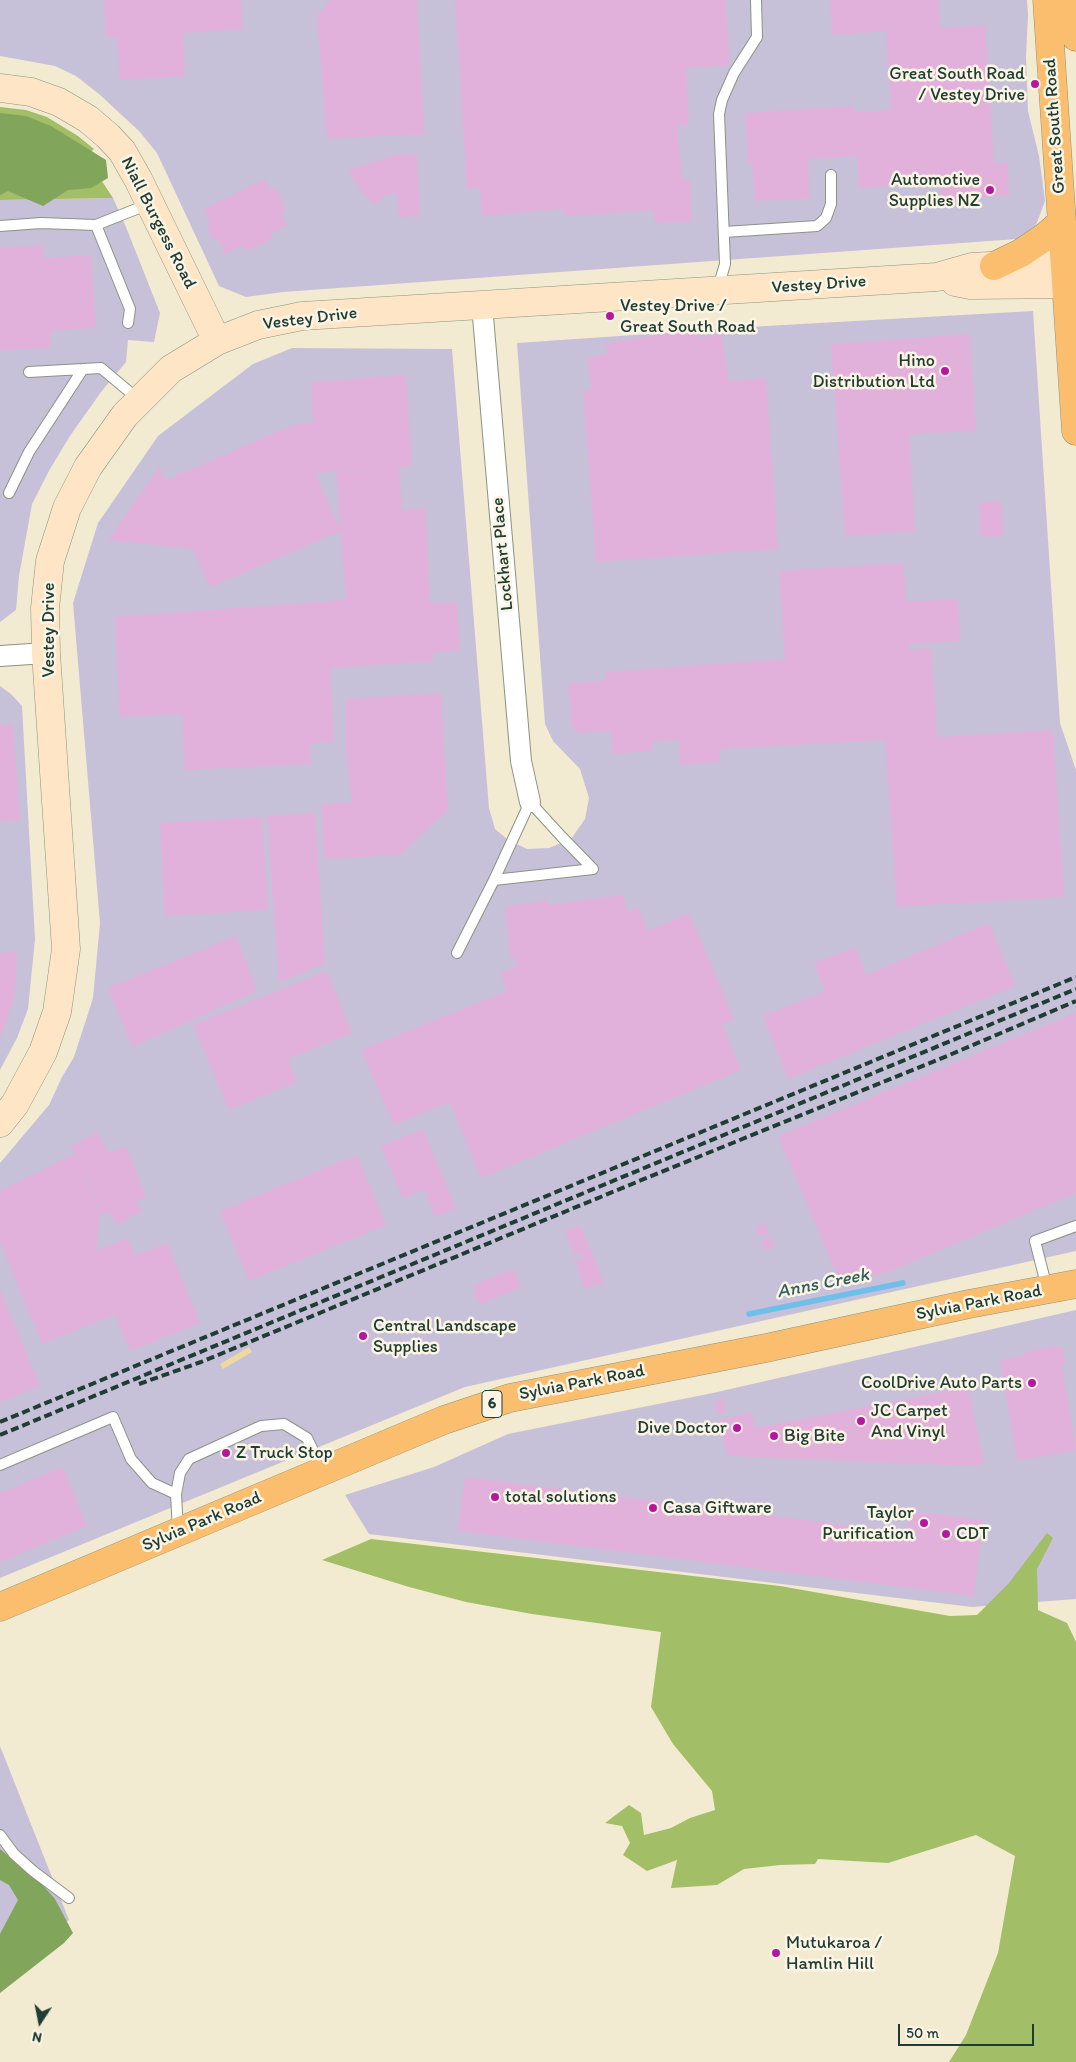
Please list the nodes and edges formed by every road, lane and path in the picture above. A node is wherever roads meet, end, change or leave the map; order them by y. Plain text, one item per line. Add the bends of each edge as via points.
1 (756, 0) edge
2 (1048, 0) edge
3 (1071, 0) edge
4 (1076, 37) edge
5 (0, 88) edge
6 (832, 175) dead end
7 (150, 203) junction
8 (1062, 222) junction
9 (96, 224) junction
10 (0, 226) edge
11 (724, 232) junction
12 (994, 266) junction
13 (1070, 273) edge
14 (937, 277) junction
15 (717, 291) junction
16 (482, 305) junction
17 (128, 323) dead end
18 (217, 340) junction
19 (83, 369) junction
20 (29, 372) dead end
21 (140, 400) junction
22 (1076, 431) edge
23 (9, 493) dead end
24 (46, 653) junction
25 (0, 656) edge
26 (530, 802) junction
27 (494, 880) junction
28 (457, 953) dead end
29 (0, 1123) edge
30 (1076, 1226) edge
31 (1076, 1284) edge
32 (1048, 1290) junction
33 (0, 1465) edge
34 (323, 1471) junction
35 (176, 1494) junction
36 (178, 1532) junction
37 (0, 1607) edge
38 (0, 1835) edge
39 (69, 1898) dead end

1 - 11 lane via 757,37 734,73 719,114
2 - 8 main road, Great South Road
3 - 4 main road, Great South Road
5 - 7 street, Niall Burgess Road via 41,95 80,113 122,151
6 - 11 lane via 831,204 826,218 817,226
7 - 9 lane
7 - 18 street, Niall Burgess Road
8 - 12 main road via 1021,253
8 - 13 main road, Great South Road
9 - 10 lane
9 - 17 lane via 130,309
11 - 15 lane via 725,264
12 - 13 street, Vestey Drive
12 - 14 street, Vestey Drive via 972,267
13 - 14 street, Vestey Drive via 970,285
13 - 22 main road, Great South Road
14 - 15 street, Vestey Drive
15 - 16 street, Vestey Drive
16 - 18 street, Vestey Drive via 302,316 258,325
16 - 26 street, Lockhart Place via 521,761
18 - 21 street, Vestey Drive via 171,369
19 - 20 lane
19 - 21 lane via 101,368
19 - 23 lane via 37,438
21 - 24 street, Vestey Drive via 125,415 88,467 67,508 50,561 45,608
24 - 25 street
24 - 29 street, Vestey Drive via 66,949 57,1012 43,1052 15,1104
26 - 27 lane
26 - 27 lane via 593,869
27 - 28 lane
30 - 32 lane via 1035,1241
31 - 32 main road, Sylvia Park Road / 6
32 - 34 main road, Sylvia Park Road / 6 via 510,1398 444,1420
33 - 35 lane via 113,1417 131,1458 152,1483
34 - 35 lane via 307,1438 284,1424 261,1426 190,1459 180,1473
34 - 36 main road, Sylvia Park Road / 6
35 - 36 lane
36 - 37 main road, Sylvia Park Road / 6
38 - 39 lane via 14,1854

